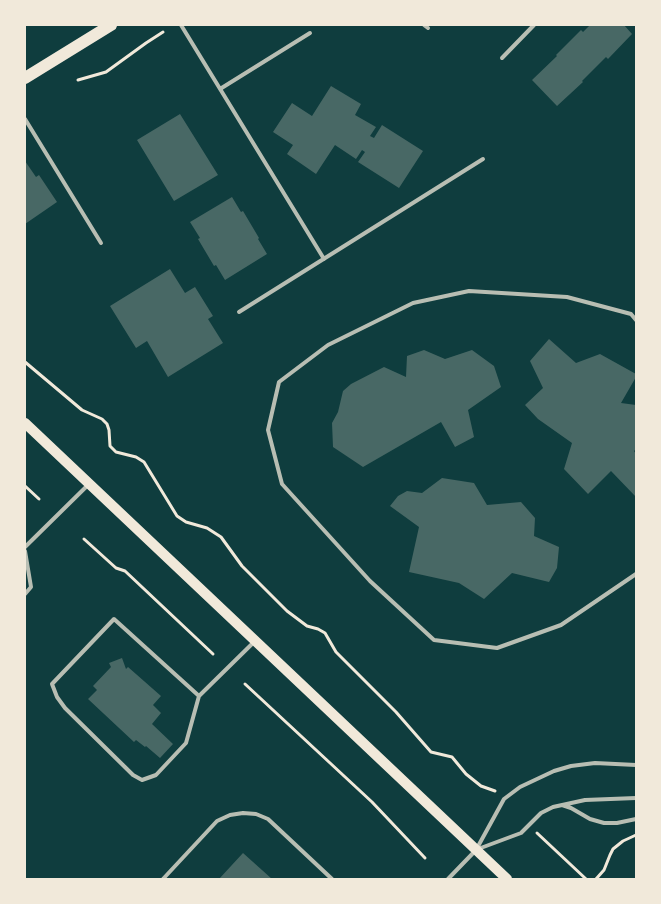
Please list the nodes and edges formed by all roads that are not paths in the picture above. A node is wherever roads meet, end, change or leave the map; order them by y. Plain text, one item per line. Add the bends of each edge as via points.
1 (111, 25) edge
2 (181, 25) edge
3 (534, 25) edge
4 (310, 33) dead end
5 (502, 58) dead end
6 (25, 78) edge
7 (220, 89) junction
8 (25, 119) edge
9 (483, 160) dead end
10 (101, 243) dead end
11 (324, 259) junction
12 (239, 312) dead end
13 (636, 320) edge
14 (25, 423) edge
15 (89, 484) junction
16 (25, 549) edge
17 (636, 574) edge
18 (25, 594) edge
19 (255, 641) junction
20 (199, 696) junction
21 (636, 765) edge
22 (636, 798) edge
23 (560, 805) junction
24 (636, 819) edge
25 (476, 850) junction
26 (163, 879) edge
27 (332, 879) edge
28 (448, 879) edge
29 (507, 879) edge

1 - 6 main road
2 - 7 lane
3 - 5 lane
4 - 7 lane
7 - 11 lane
8 - 10 lane
9 - 11 lane
11 - 12 lane
13 - 17 lane via 631,314 567,297 469,291 413,302 328,345 279,382 268,430 282,484 370,581 434,640 497,648 561,625
14 - 15 main road
15 - 16 lane
15 - 19 main road
16 - 18 lane via 31,587
19 - 20 lane
19 - 25 main road
20 - 20 lane via 114,619 52,684 64,708 142,780 156,775 186,743
21 - 25 lane via 595,763 571,766 525,784 504,799
22 - 23 lane via 585,800
23 - 24 lane via 590,820 604,823
23 - 25 lane via 540,814 521,833
25 - 28 lane
25 - 29 main road
26 - 27 lane via 218,821 243,813 268,819

